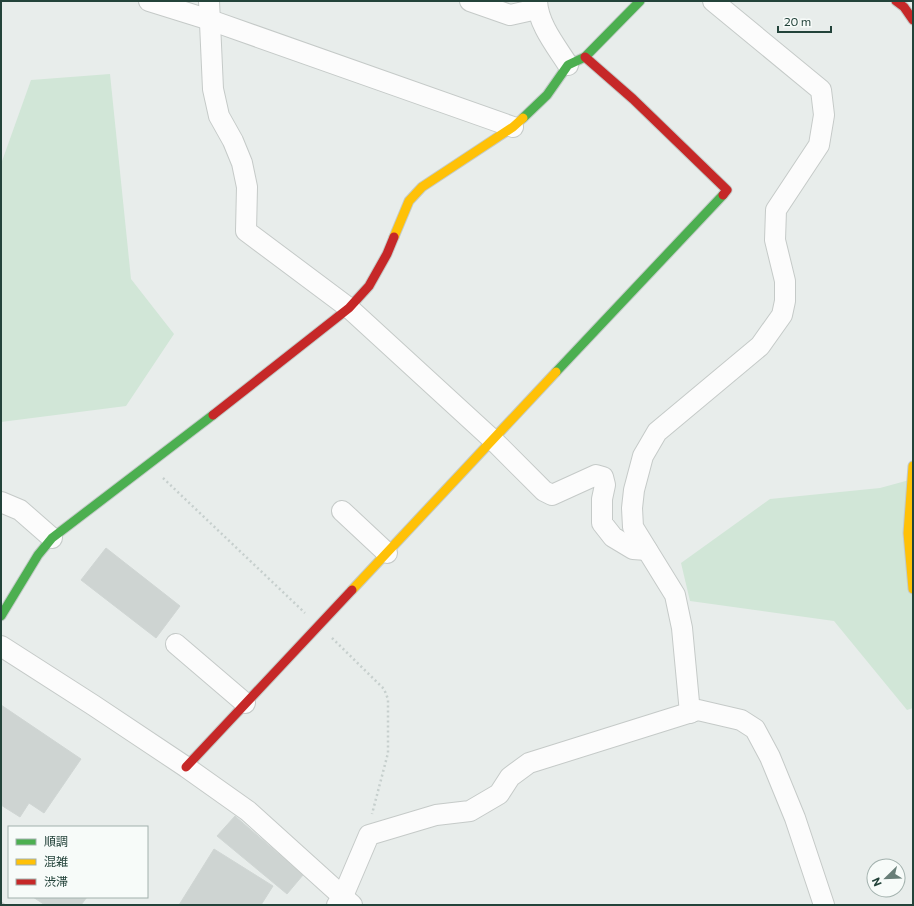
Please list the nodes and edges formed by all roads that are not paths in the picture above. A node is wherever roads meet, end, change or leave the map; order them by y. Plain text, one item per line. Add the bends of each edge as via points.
1 (148, 1) edge
2 (470, 1) edge
3 (640, 1) edge
4 (713, 1) edge
5 (896, 1) edge
6 (537, 5) edge
7 (210, 11) edge
8 (913, 20) edge
9 (577, 61) junction
10 (513, 127) junction
11 (350, 308) junction
12 (493, 440) junction
13 (913, 466) edge
14 (1, 502) edge
15 (342, 511) dead end
16 (52, 538) junction
17 (647, 550) junction
18 (387, 553) junction
19 (913, 589) edge
20 (1, 616) edge
21 (176, 644) dead end
22 (1, 646) edge
23 (245, 703) junction
24 (690, 713) junction
25 (186, 767) junction
26 (344, 902) edge
27 (824, 905) edge

1 - 7 street
2 - 6 street via 510,15
3 - 9 street
4 - 17 street via 821,90 824,115 819,145 776,210 776,240 785,281 782,315 760,346 657,432 643,456 632,508 634,527
5 - 8 street
6 - 9 street via 549,35
7 - 10 street
7 - 11 street via 213,89 220,116 242,163 247,187 246,231
9 - 10 street via 547,95
9 - 12 street via 634,99 727,190
10 - 11 street via 422,187 409,201 387,254 369,286
11 - 12 street
11 - 16 street
12 - 17 street via 544,491 552,495 596,475 603,477 605,484 602,523 613,537 633,549
12 - 18 street
13 - 19 street via 908,533
14 - 16 street via 20,510
15 - 18 street
16 - 20 street via 38,555
17 - 24 street via 675,595 682,628
18 - 23 street
21 - 23 street
22 - 25 street
23 - 25 street
24 - 26 street via 529,764 510,777 499,794 470,811 436,815 369,835
24 - 27 street via 698,710 741,720 755,729 770,757 794,818
25 - 26 street via 248,811

